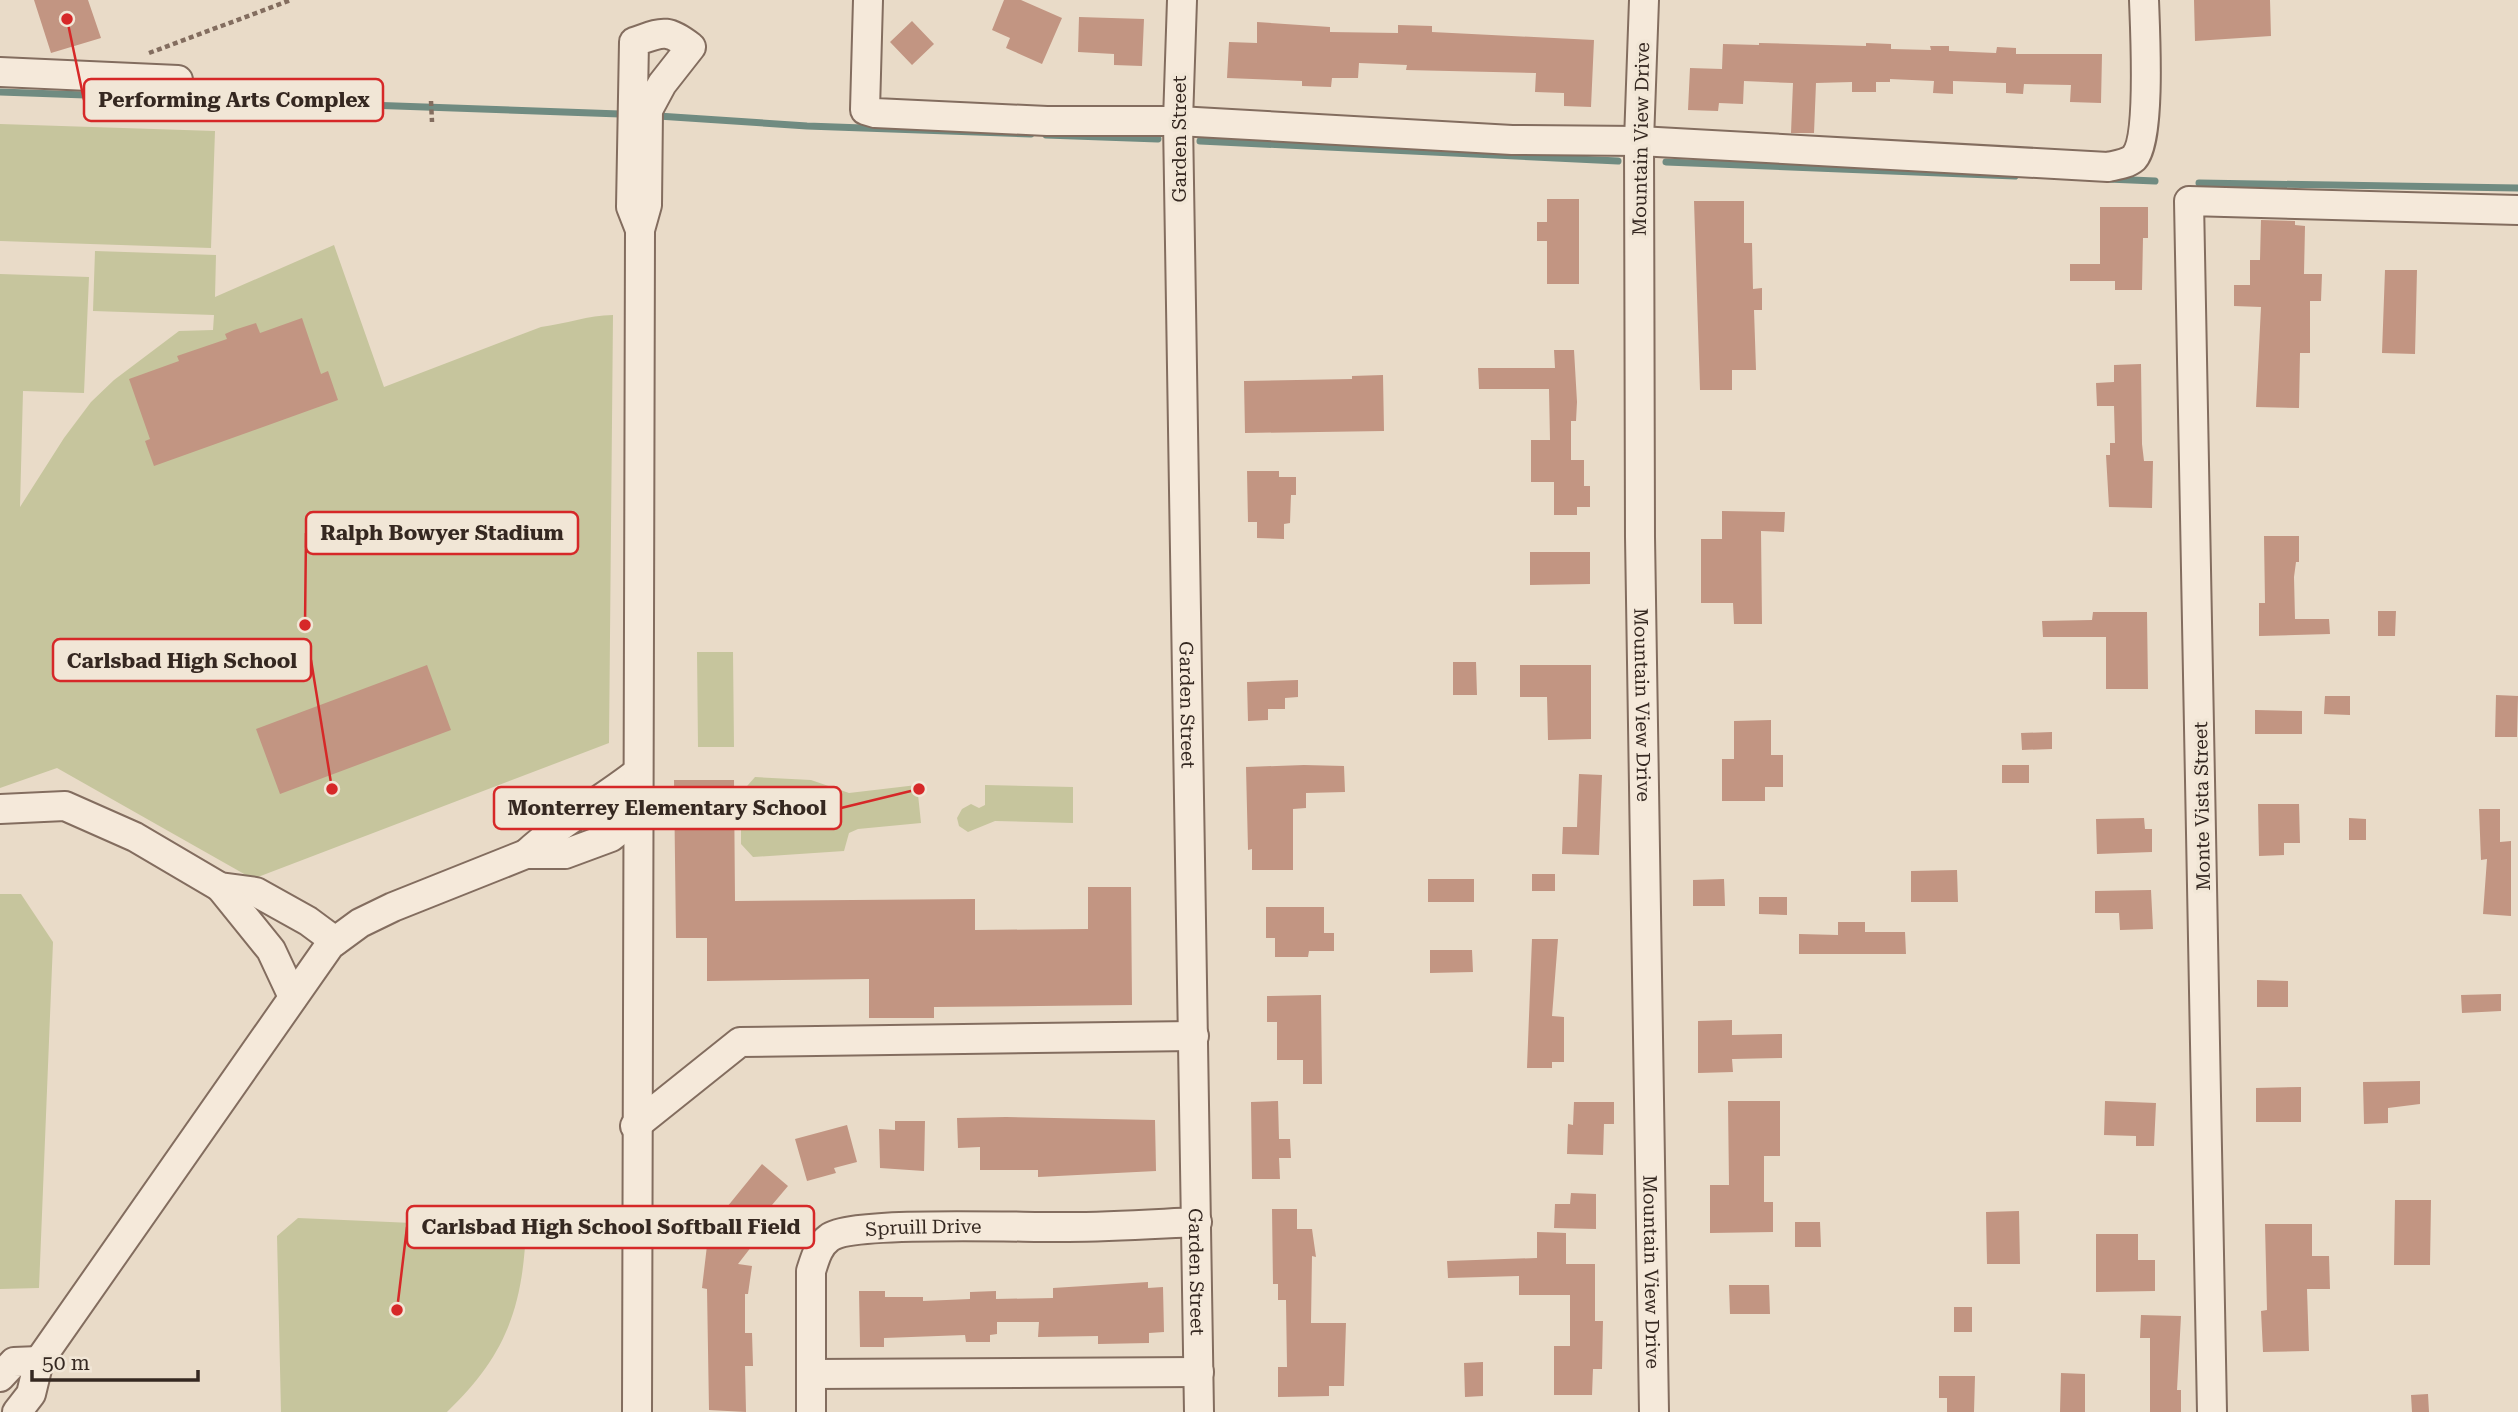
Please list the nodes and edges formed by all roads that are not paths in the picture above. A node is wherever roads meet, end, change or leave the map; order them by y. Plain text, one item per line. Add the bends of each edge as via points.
1 (868, 0) edge
2 (1182, 0) edge
3 (1644, 0) edge
4 (2144, 0) edge
5 (0, 72) edge
6 (178, 80) dead end
7 (1178, 121) junction
8 (1639, 141) junction
9 (2518, 210) edge
10 (640, 230) junction
11 (638, 772) junction
12 (0, 809) edge
13 (638, 816) junction
14 (526, 854) junction
15 (220, 887) junction
16 (335, 941) junction
17 (293, 997) junction
18 (1194, 1037) junction
19 (635, 1126) junction
20 (1197, 1222) junction
21 (39, 1361) junction
22 (1199, 1372) junction
23 (811, 1374) junction
24 (0, 1377) edge
25 (17, 1412) edge
26 (637, 1412) edge
27 (811, 1412) edge
28 (1199, 1412) edge
29 (1654, 1412) edge
30 (2212, 1412) edge

1 - 7 street via 865,110 1046,121
2 - 7 street, Garden Street
3 - 8 street, Mountain View Drive
4 - 8 street via 2144,107 2136,156 2128,162 2108,167 1997,164
5 - 6 street
7 - 8 street via 1511,140
7 - 18 street, Garden Street
8 - 29 street, Mountain View Drive via 1640,523
9 - 30 street, Monte Vista Street via 2189,201
10 - 10 street via 646,205 648,110 691,47 673,33 634,42 631,207
10 - 11 street
11 - 13 street
11 - 14 street via 557,825
12 - 15 street via 65,806 135,837
13 - 14 street via 611,837 565,854
13 - 19 street
14 - 16 street via 393,907
15 - 16 street via 256,892 308,920
15 - 17 street via 271,950
16 - 17 street
17 - 21 street
18 - 19 street via 740,1042
18 - 20 street, Garden Street
19 - 26 street
20 - 22 street, Garden Street
20 - 23 street, Spruill Drive via 876,1228 829,1238 811,1271
21 - 24 street via 14,1362
21 - 25 street via 31,1394
22 - 23 street
22 - 28 street, Garden Street
23 - 27 street, Spruill Drive

